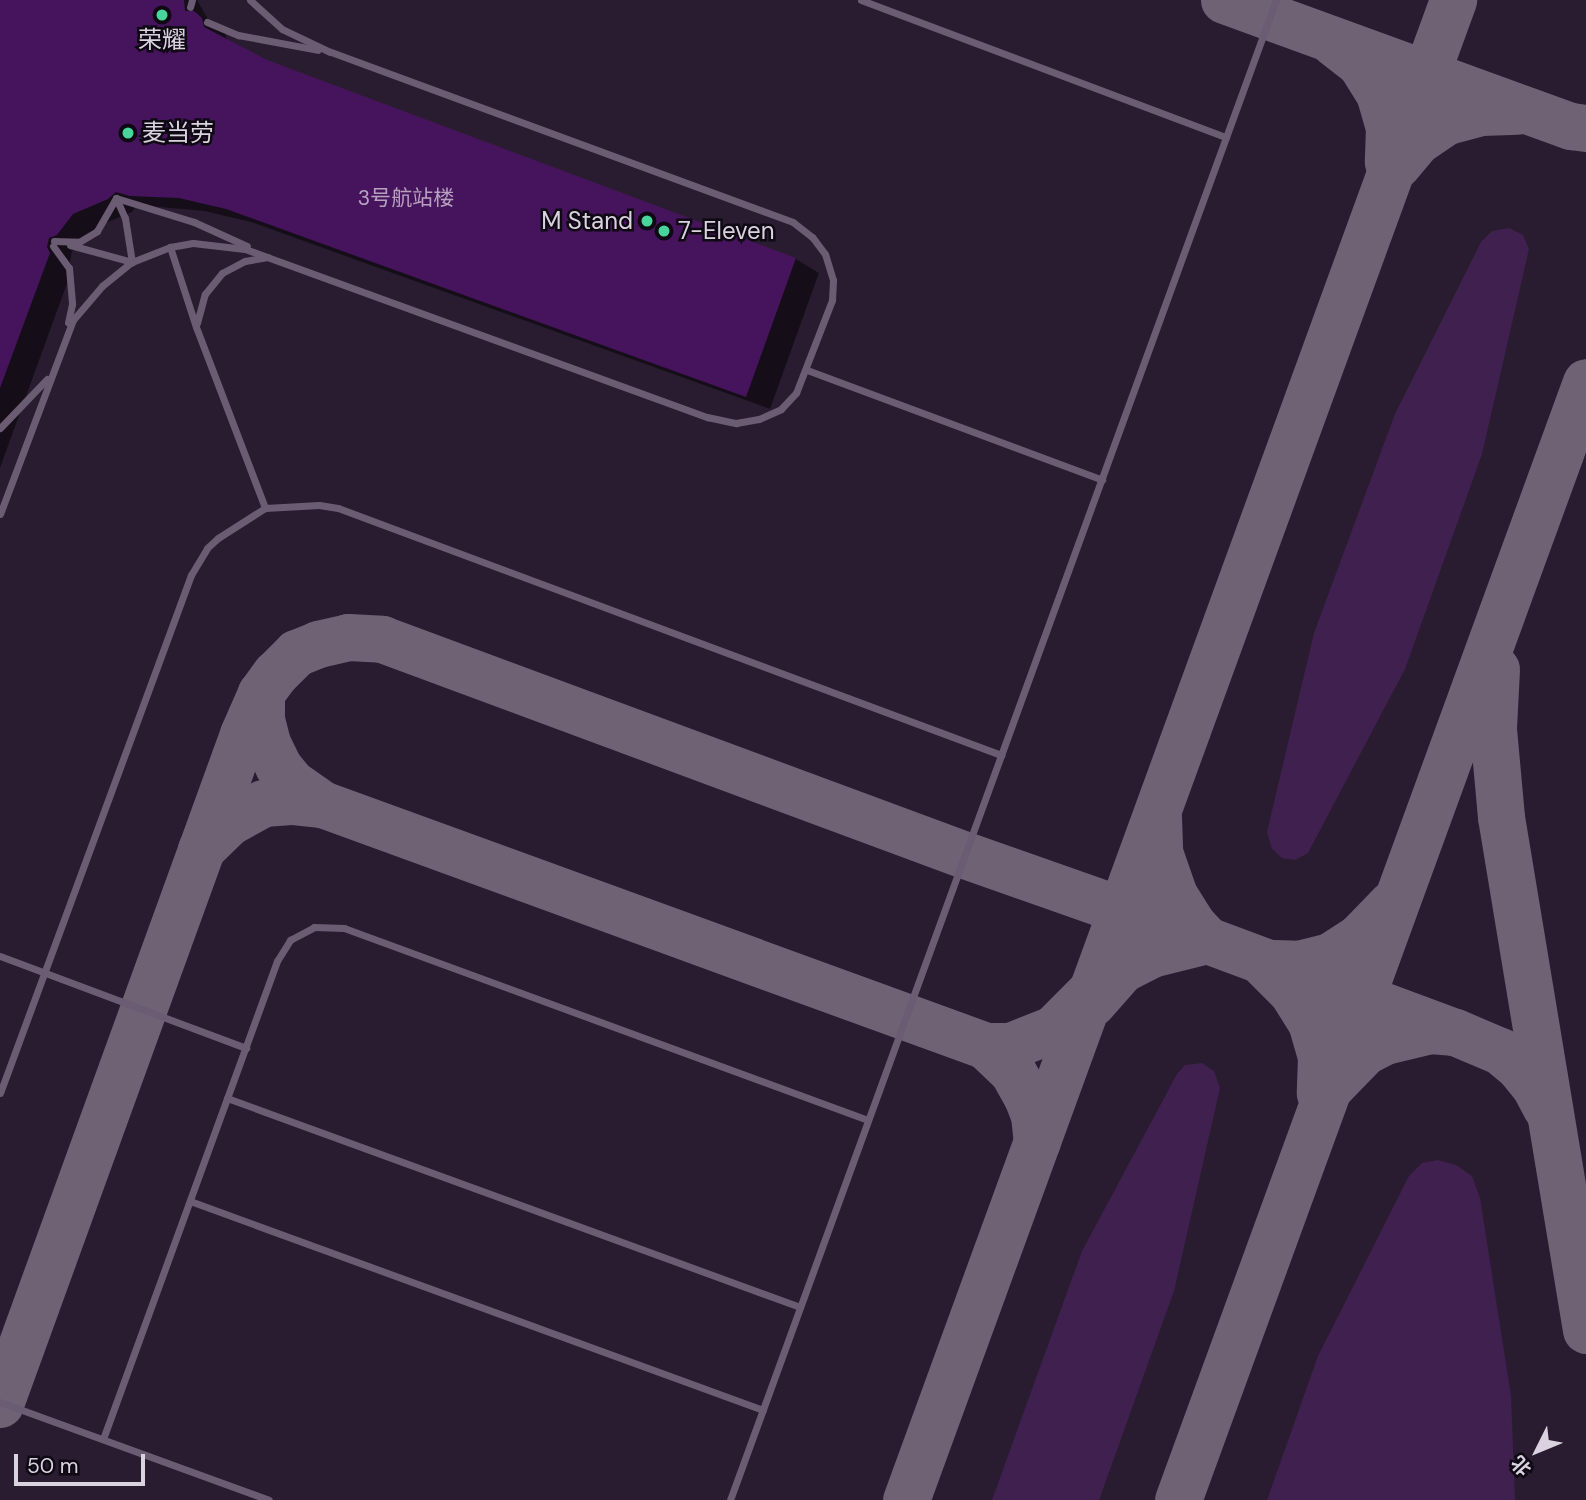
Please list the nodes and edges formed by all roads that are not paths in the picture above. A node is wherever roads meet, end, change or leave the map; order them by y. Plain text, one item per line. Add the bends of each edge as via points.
1 (250, 0) edge
2 (861, 0) edge
3 (1276, 0) edge
4 (207, 22) dead end
5 (330, 52) junction
6 (1226, 137) junction
7 (116, 198) junction
8 (66, 244) junction
9 (170, 247) junction
10 (268, 257) junction
11 (132, 262) junction
12 (196, 327) junction
13 (63, 339) junction
14 (807, 370) junction
15 (50, 376) junction
16 (0, 428) edge
17 (1102, 480) junction
18 (265, 509) junction
19 (0, 514) edge
20 (1001, 755) junction
21 (0, 956) edge
22 (44, 972) junction
23 (246, 1048) junction
24 (0, 1093) edge
25 (227, 1098) junction
26 (868, 1120) junction
27 (190, 1201) junction
28 (800, 1307) junction
29 (0, 1402) edge
30 (762, 1410) junction
31 (103, 1439) junction
32 (269, 1500) edge
33 (730, 1500) edge

1 - 5 lane via 282,29
2 - 6 lane
3 - 6 lane
4 - 5 lane via 253,39
5 - 14 lane via 793,222 825,254 833,279 832,300
6 - 17 lane
7 - 8 lane via 97,231
7 - 10 lane via 194,222
7 - 11 lane via 125,218
8 - 11 lane
8 - 13 lane via 53,244 69,268 73,287
9 - 10 lane via 219,243
9 - 11 lane
9 - 12 lane
10 - 12 lane via 245,261 222,273 205,294
10 - 14 lane via 707,417 736,423 781,409 796,393
11 - 13 lane via 86,302
12 - 18 lane
13 - 15 lane
14 - 17 lane
15 - 16 lane
15 - 19 lane
17 - 20 lane
18 - 20 lane via 338,508
18 - 22 lane via 218,538 191,575
20 - 26 lane
21 - 22 lane
22 - 23 lane
22 - 24 lane
23 - 25 lane
23 - 26 lane via 283,950 300,933 327,925
25 - 27 lane
25 - 28 lane
26 - 28 lane
27 - 30 lane
27 - 31 lane
28 - 30 lane
29 - 31 lane
30 - 33 lane
31 - 32 lane

